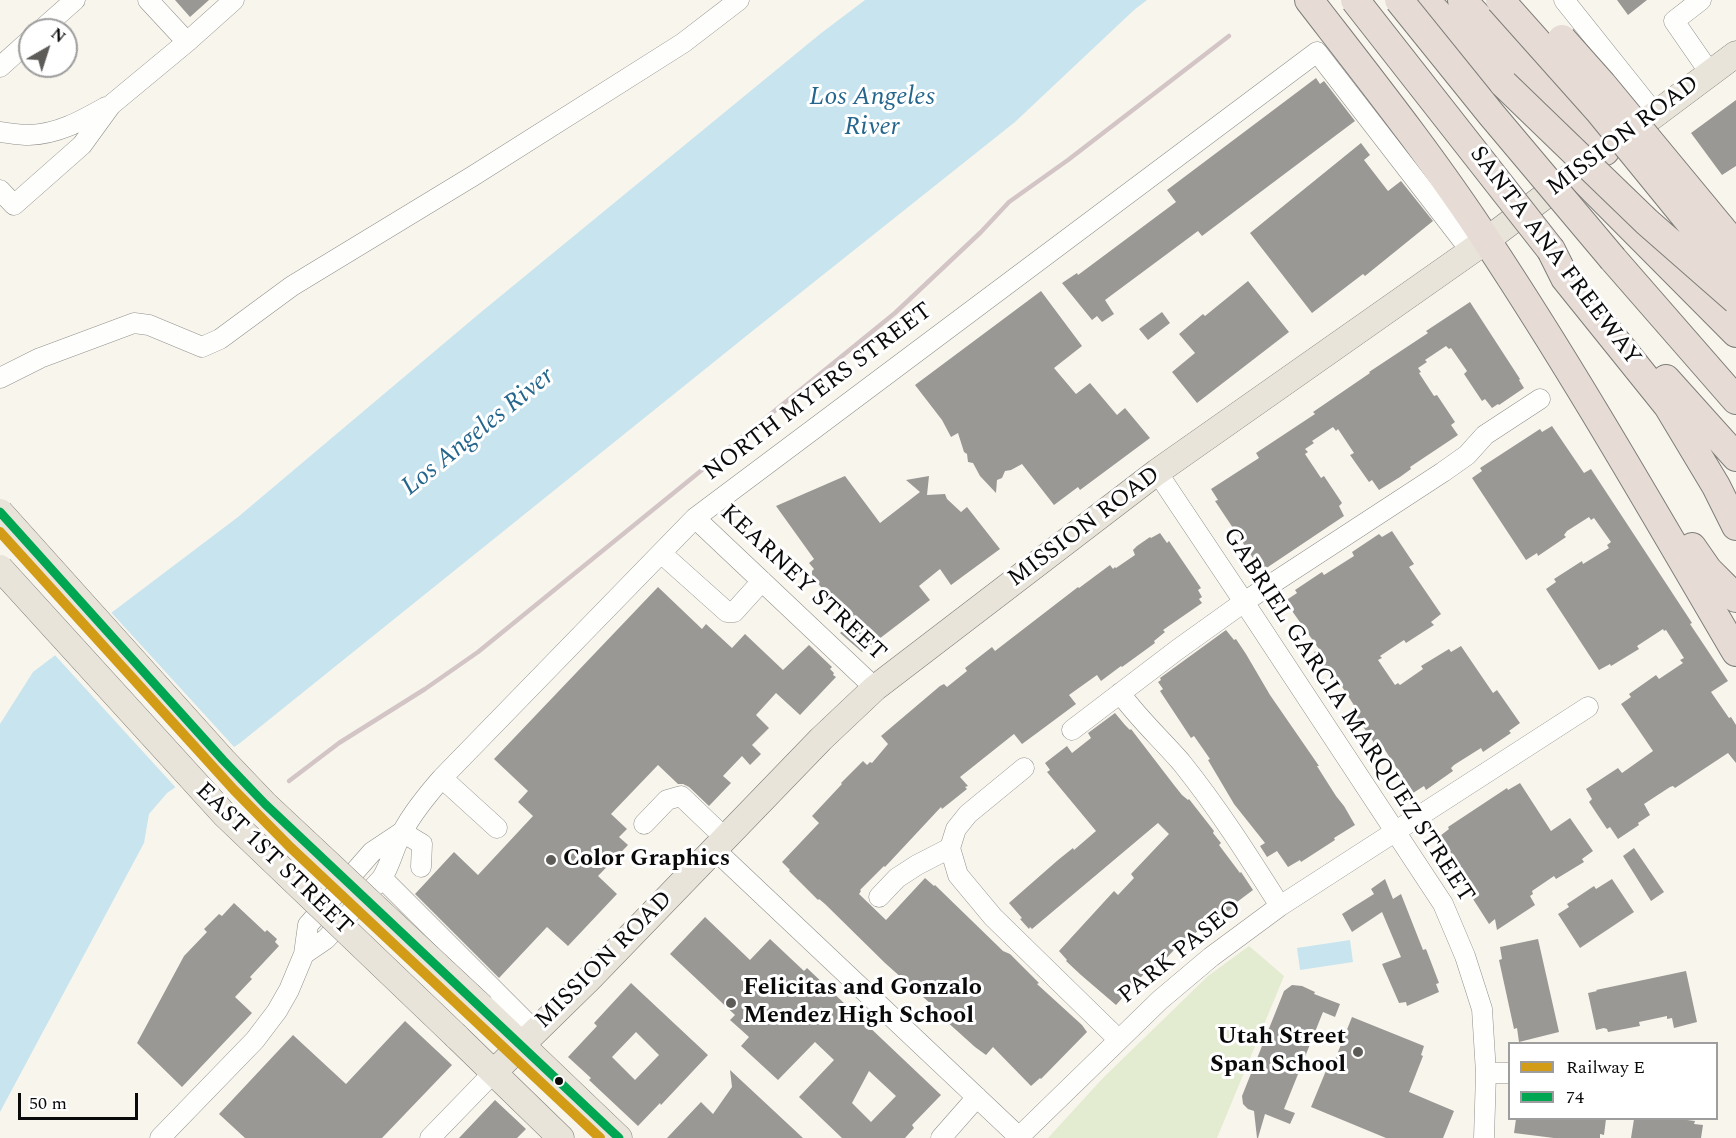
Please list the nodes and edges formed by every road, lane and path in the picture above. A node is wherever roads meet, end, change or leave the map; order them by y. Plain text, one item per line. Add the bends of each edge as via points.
1 (75, 0) edge
2 (148, 0) edge
3 (234, 0) edge
4 (739, 0) edge
5 (1309, 0) edge
6 (1355, 0) edge
7 (1399, 0) edge
8 (1425, 0) edge
9 (1462, 0) edge
10 (1500, 0) edge
11 (1526, 0) edge
12 (1564, 0) edge
13 (1701, 0) edge
14 (55, 18) edge
15 (187, 42) junction
16 (18, 51) edge
17 (1736, 54) edge
18 (0, 67) edge
19 (1710, 73) junction
20 (111, 105) junction
21 (1655, 114) junction
22 (0, 132) edge
23 (1605, 151) junction
24 (1576, 172) junction
25 (0, 190) edge
26 (1478, 245) junction
27 (1736, 246) edge
28 (1551, 250) junction
29 (1622, 269) junction
30 (1736, 279) edge
31 (1736, 300) edge
32 (1736, 333) edge
33 (1736, 371) edge
34 (1573, 376) junction
35 (0, 378) edge
36 (1540, 399) dead end
37 (1736, 400) edge
38 (1736, 457) edge
39 (1157, 472) junction
40 (0, 512) edge
41 (695, 518) junction
42 (1736, 526) edge
43 (661, 553) junction
44 (0, 568) edge
45 (762, 581) junction
46 (1736, 598) edge
47 (1244, 602) junction
48 (1736, 652) edge
49 (875, 688) junction
50 (1120, 693) junction
51 (1588, 707) dead end
52 (1072, 730) dead end
53 (1024, 768) dead end
54 (442, 778) junction
55 (644, 824) dead end
56 (497, 828) dead end
57 (402, 832) junction
58 (1395, 833) junction
59 (720, 844) junction
60 (950, 848) junction
61 (421, 867) dead end
62 (382, 878) junction
63 (879, 897) dead end
64 (1280, 906) junction
65 (303, 954) junction
66 (529, 1038) junction
67 (1118, 1039) junction
68 (494, 1072) junction
69 (1486, 1073) junction
70 (1508, 1073) edge
71 (977, 1097) junction
72 (160, 1138) edge
73 (430, 1138) edge
74 (561, 1138) edge
75 (620, 1138) edge
76 (941, 1138) edge
77 (1019, 1138) edge
78 (1484, 1138) edge

1 - 14 street
2 - 15 street
3 - 15 street
4 - 35 street via 683,43 292,286 220,339 202,346 134,323 40,358
5 - 26 highway via 1411,132
6 - 28 highway, SANTA ANA FREEWAY, bridge
7 - 29 highway, SANTA ANA FREEWAY, bridge
8 - 31 highway, bridge via 1504,84 1630,206
9 - 23 highway
10 - 30 highway, bridge via 1599,111
11 - 27 highway, bridge via 1602,84
12 - 21 street
13 - 19 street via 1674,21
15 - 20 street
16 - 18 street
17 - 19 main road, MISSION ROAD
19 - 21 main road, MISSION ROAD
20 - 22 street via 50,133
20 - 25 street via 82,145 14,206
21 - 23 main road, MISSION ROAD
23 - 24 main road, MISSION ROAD
24 - 26 main road, MISSION ROAD
24 - 32 highway
26 - 34 highway
26 - 39 main road, MISSION ROAD
26 - 41 street, NORTH MYERS STREET via 1317,52
28 - 38 highway
28 - 42 highway, SANTA ANA FREEWAY via 1565,278 1668,406
29 - 33 highway via 1679,314
29 - 37 highway, SANTA ANA FREEWAY
34 - 46 highway via 1708,570
34 - 48 highway
36 - 47 street via 1485,435 1467,455 1443,472
39 - 47 street, GABRIEL GARCIA MARQUEZ STREET
39 - 49 main road, MISSION ROAD
40 - 66 main road, EAST 1ST STREET, bridge via 265,804 482,1007
41 - 43 street, NORTH MYERS STREET
41 - 45 street, KEARNEY STREET
43 - 45 street via 727,612 734,612
43 - 54 street, NORTH MYERS STREET
44 - 68 main road, EAST 1ST STREET, bridge via 224,814
45 - 49 street, KEARNEY STREET
47 - 50 street
47 - 58 street, GABRIEL GARCIA MARQUEZ STREET
49 - 59 main road, MISSION ROAD
50 - 52 street
50 - 64 street via 1215,806
51 - 58 street, PARK PASEO
53 - 60 street via 968,814 956,829
54 - 56 street
54 - 57 street, NORTH MYERS STREET
55 - 59 street via 667,800 681,796
57 - 61 street via 422,844
57 - 62 street, NORTH MYERS STREET
57 - 65 street, NORTH MYERS STREET via 372,852 308,925
58 - 64 street, PARK PASEO
58 - 69 street, GABRIEL GARCIA MARQUEZ STREET via 1443,904 1465,956 1482,1009
59 - 66 main road, MISSION ROAD
59 - 71 street
60 - 63 street via 897,878
60 - 67 street via 958,875 993,917
62 - 65 street, NORTH MYERS STREET via 326,939
62 - 66 street
64 - 67 street, PARK PASEO via 1211,957
65 - 72 street, NORTH MYERS STREET via 277,1011 255,1040
66 - 68 main road, MISSION ROAD
66 - 75 main road, EAST 1ST STREET
67 - 77 street, PARK PASEO
68 - 73 street
68 - 74 main road, EAST 1ST STREET
69 - 70 street
69 - 78 street, GABRIEL GARCIA MARQUEZ STREET
71 - 76 street
71 - 77 street

